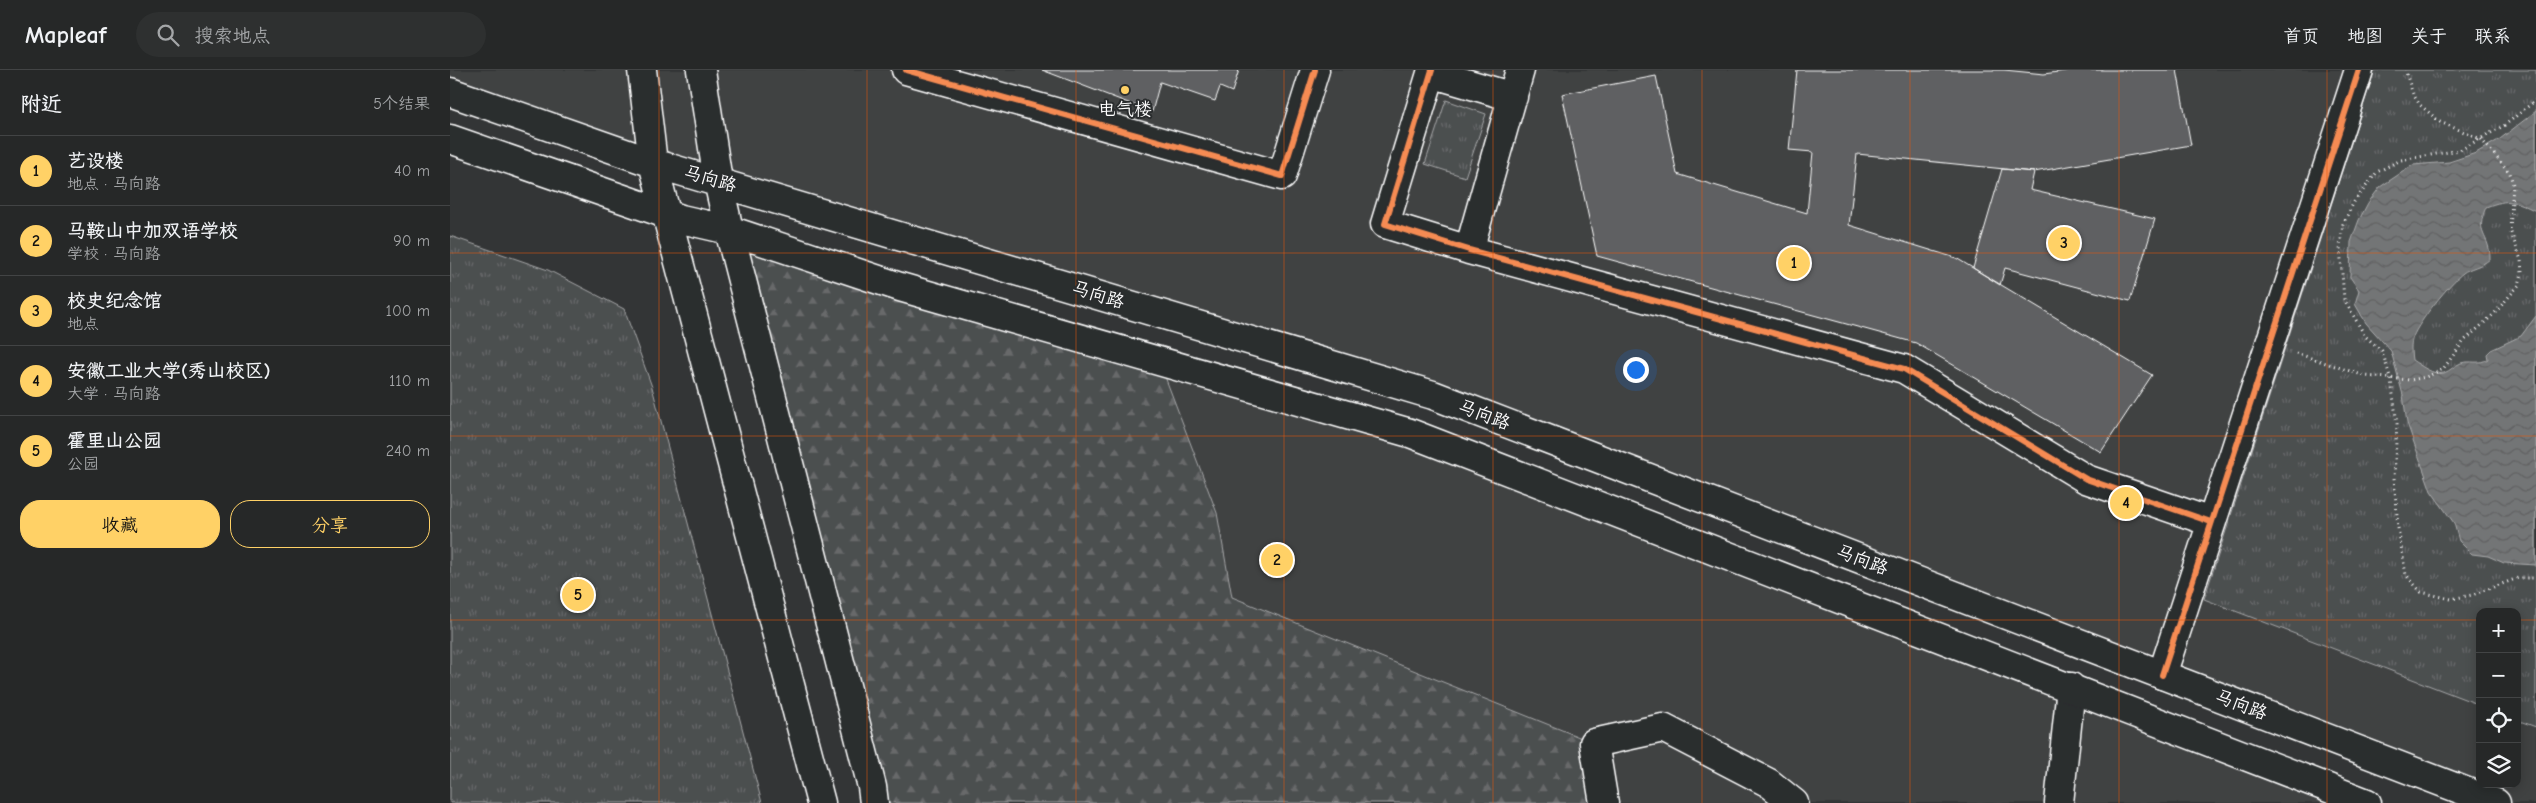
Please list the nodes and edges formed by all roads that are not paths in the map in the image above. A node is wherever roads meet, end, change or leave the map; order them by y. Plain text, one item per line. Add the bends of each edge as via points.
1 (642, 70) edge
2 (701, 70) edge
3 (906, 70) edge
4 (1315, 70) edge
5 (1520, 70) edge
6 (2359, 70) edge
7 (1432, 72) edge
8 (450, 92) edge
9 (1513, 97) junction
10 (450, 138) edge
11 (654, 163) junction
12 (718, 181) junction
13 (666, 214) junction
14 (729, 230) junction
15 (1469, 250) junction
16 (2211, 522) junction
17 (2162, 675) junction
18 (2071, 687) junction
19 (821, 803) edge
20 (874, 803) edge
21 (1604, 803) edge
22 (1794, 803) edge
23 (2059, 803) edge
24 (2367, 803) edge
25 (2496, 803) edge

1 - 11 main road
2 - 12 main road
3 - 4 main road via 1282,176
5 - 9 main road
6 - 16 main road
7 - 9 main road
7 - 15 main road via 1385,224
8 - 11 main road, 马向路
9 - 15 main road
10 - 13 main road
11 - 12 main road, 马向路
11 - 13 main road
12 - 14 main road
12 - 17 main road, 马向路 via 1433,395
13 - 14 main road
13 - 19 main road
14 - 18 main road via 900,286 1410,433
14 - 20 main road
15 - 16 main road via 1904,369 2086,479
16 - 17 main road
17 - 25 main road, 马向路
18 - 23 main road
18 - 24 main road
21 - 22 main road via 1594,743 1663,728 1769,783

